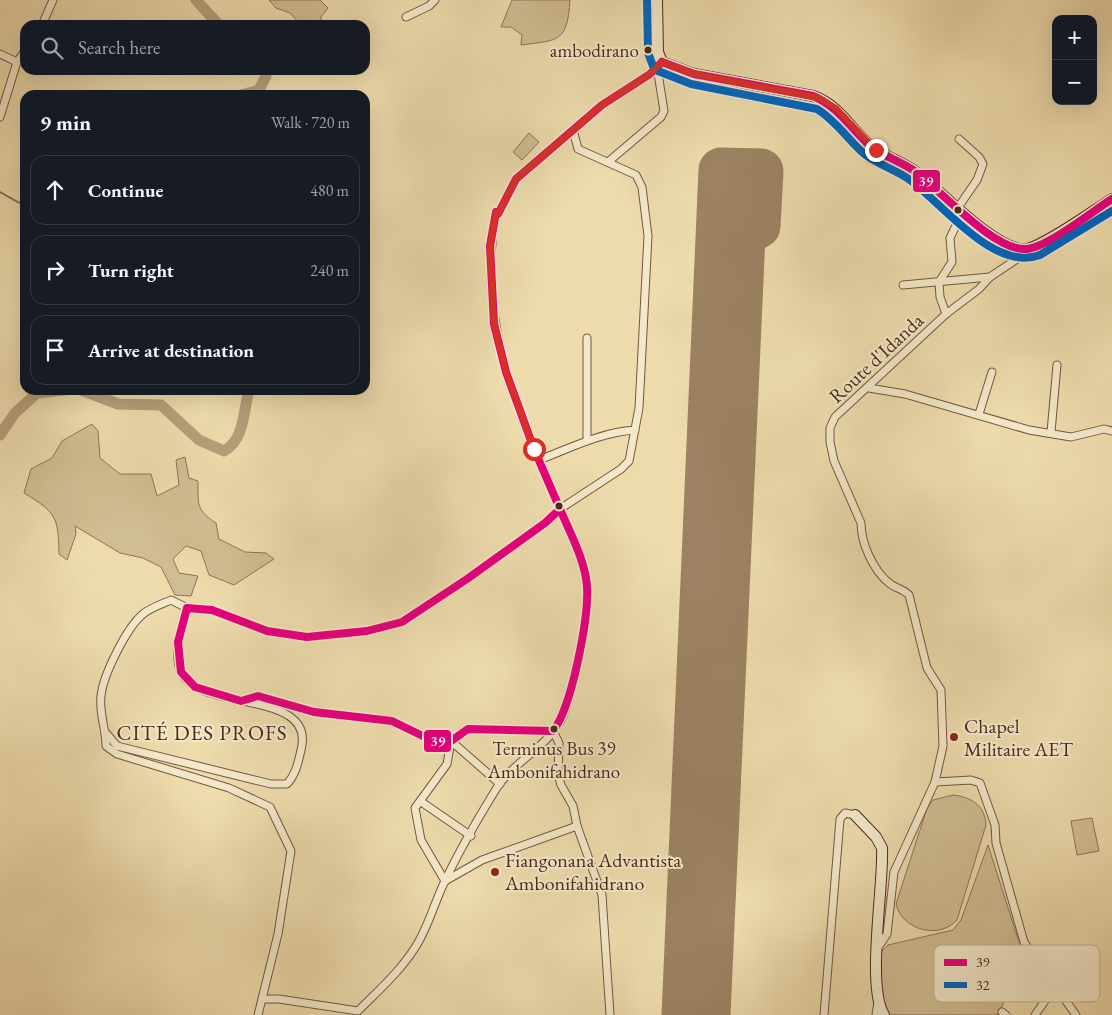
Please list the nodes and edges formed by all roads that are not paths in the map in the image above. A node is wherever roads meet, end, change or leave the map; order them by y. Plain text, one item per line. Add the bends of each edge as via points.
1 (53, 0) edge
2 (435, 0) edge
3 (659, 2) edge
4 (406, 17) dead end
5 (44, 20) edge
6 (0, 54) edge
7 (20, 58) edge
8 (17, 62) junction
9 (660, 64) junction
10 (0, 117) edge
11 (574, 130) junction
12 (959, 139) dead end
13 (608, 162) junction
14 (1112, 199) edge
15 (959, 211) junction
16 (1025, 249) junction
17 (990, 277) junction
18 (938, 282) junction
19 (903, 285) dead end
20 (946, 314) junction
21 (587, 338) dead end
22 (1057, 365) dead end
23 (992, 372) dead end
24 (869, 388) junction
25 (979, 414) junction
26 (635, 430) junction
27 (1112, 431) edge
28 (1051, 432) junction
29 (587, 441) junction
30 (539, 460) junction
31 (560, 509) junction
32 (187, 608) junction
33 (241, 701) junction
34 (553, 731) junction
35 (106, 734) junction
36 (451, 741) junction
37 (935, 782) junction
38 (500, 784) junction
39 (420, 801) junction
40 (855, 815) joint
41 (577, 826) junction
42 (470, 836) junction
43 (445, 882) junction
44 (1026, 945) edge
45 (877, 949) junction
46 (262, 999) junction
47 (878, 999) junction
48 (1044, 1002) edge
49 (1067, 1002) edge
50 (258, 1015) edge
51 (610, 1015) edge
52 (824, 1015) edge
53 (876, 1015) edge
54 (884, 1015) edge
55 (1035, 1015) edge
56 (1076, 1015) edge

1 - 5 street
2 - 4 street
3 - 9 street
6 - 8 street
7 - 8 street
8 - 10 street
9 - 11 street via 602,105
9 - 13 street via 664,111 661,117
9 - 15 street via 694,74 812,96 826,102 836,108 866,142 915,171
11 - 13 street via 578,148
11 - 30 street via 516,179 498,214 496,212 490,246 494,324 506,372
12 - 15 street via 979,156 982,164 977,180
13 - 26 street via 636,175 642,187 648,236
14 - 16 street via 1039,245
15 - 16 street via 1014,247
15 - 18 street via 950,238 952,262
16 - 17 street, Route d'Idanda via 1020,257
17 - 18 street
17 - 20 street, Route d'Idanda
18 - 19 street
18 - 20 street
20 - 24 street, Route d'Idanda
21 - 29 street
22 - 28 street
23 - 25 street
24 - 25 street
24 - 37 street, Route d'Idanda via 835,417 830,428 830,442 834,461 862,523 861,534 873,563 889,583 910,595 927,668 941,690 943,746
25 - 28 street via 1029,430
26 - 29 street
26 - 31 street via 629,460 621,469
27 - 28 street via 1104,429 1071,437
29 - 30 street
30 - 31 street
31 - 32 street via 467,579 402,622 367,631 308,637 267,631 212,610
31 - 34 street via 587,585 586,610 571,694
32 - 33 street via 178,642 181,672 195,687
32 - 35 street via 171,600 143,613 119,645 101,694 101,720
33 - 35 street via 289,714 302,728 304,740 294,776 287,784 271,784 117,746
33 - 36 street via 258,696 314,712 392,720 433,741
34 - 36 street via 468,729
34 - 38 street
34 - 41 street via 559,743 560,785 573,806
35 - 46 street via 106,746 117,754 229,788 270,808 291,851 278,934
36 - 38 street
36 - 39 street via 447,764
37 - 44 street via 971,780 980,784 995,825 996,843
37 - 45 street, Route d'Idanda via 894,872 886,934
38 - 42 street
39 - 42 street
39 - 43 street via 415,808 421,840
40 - 45 street via 882,848
40 - 52 street via 845,813 840,819
41 - 43 street via 482,860
41 - 51 street via 602,895
42 - 43 street
43 - 46 street via 419,940 397,972 358,1011
45 - 47 street
46 - 50 street
47 - 53 street
47 - 54 street
48 - 55 street
49 - 56 street

